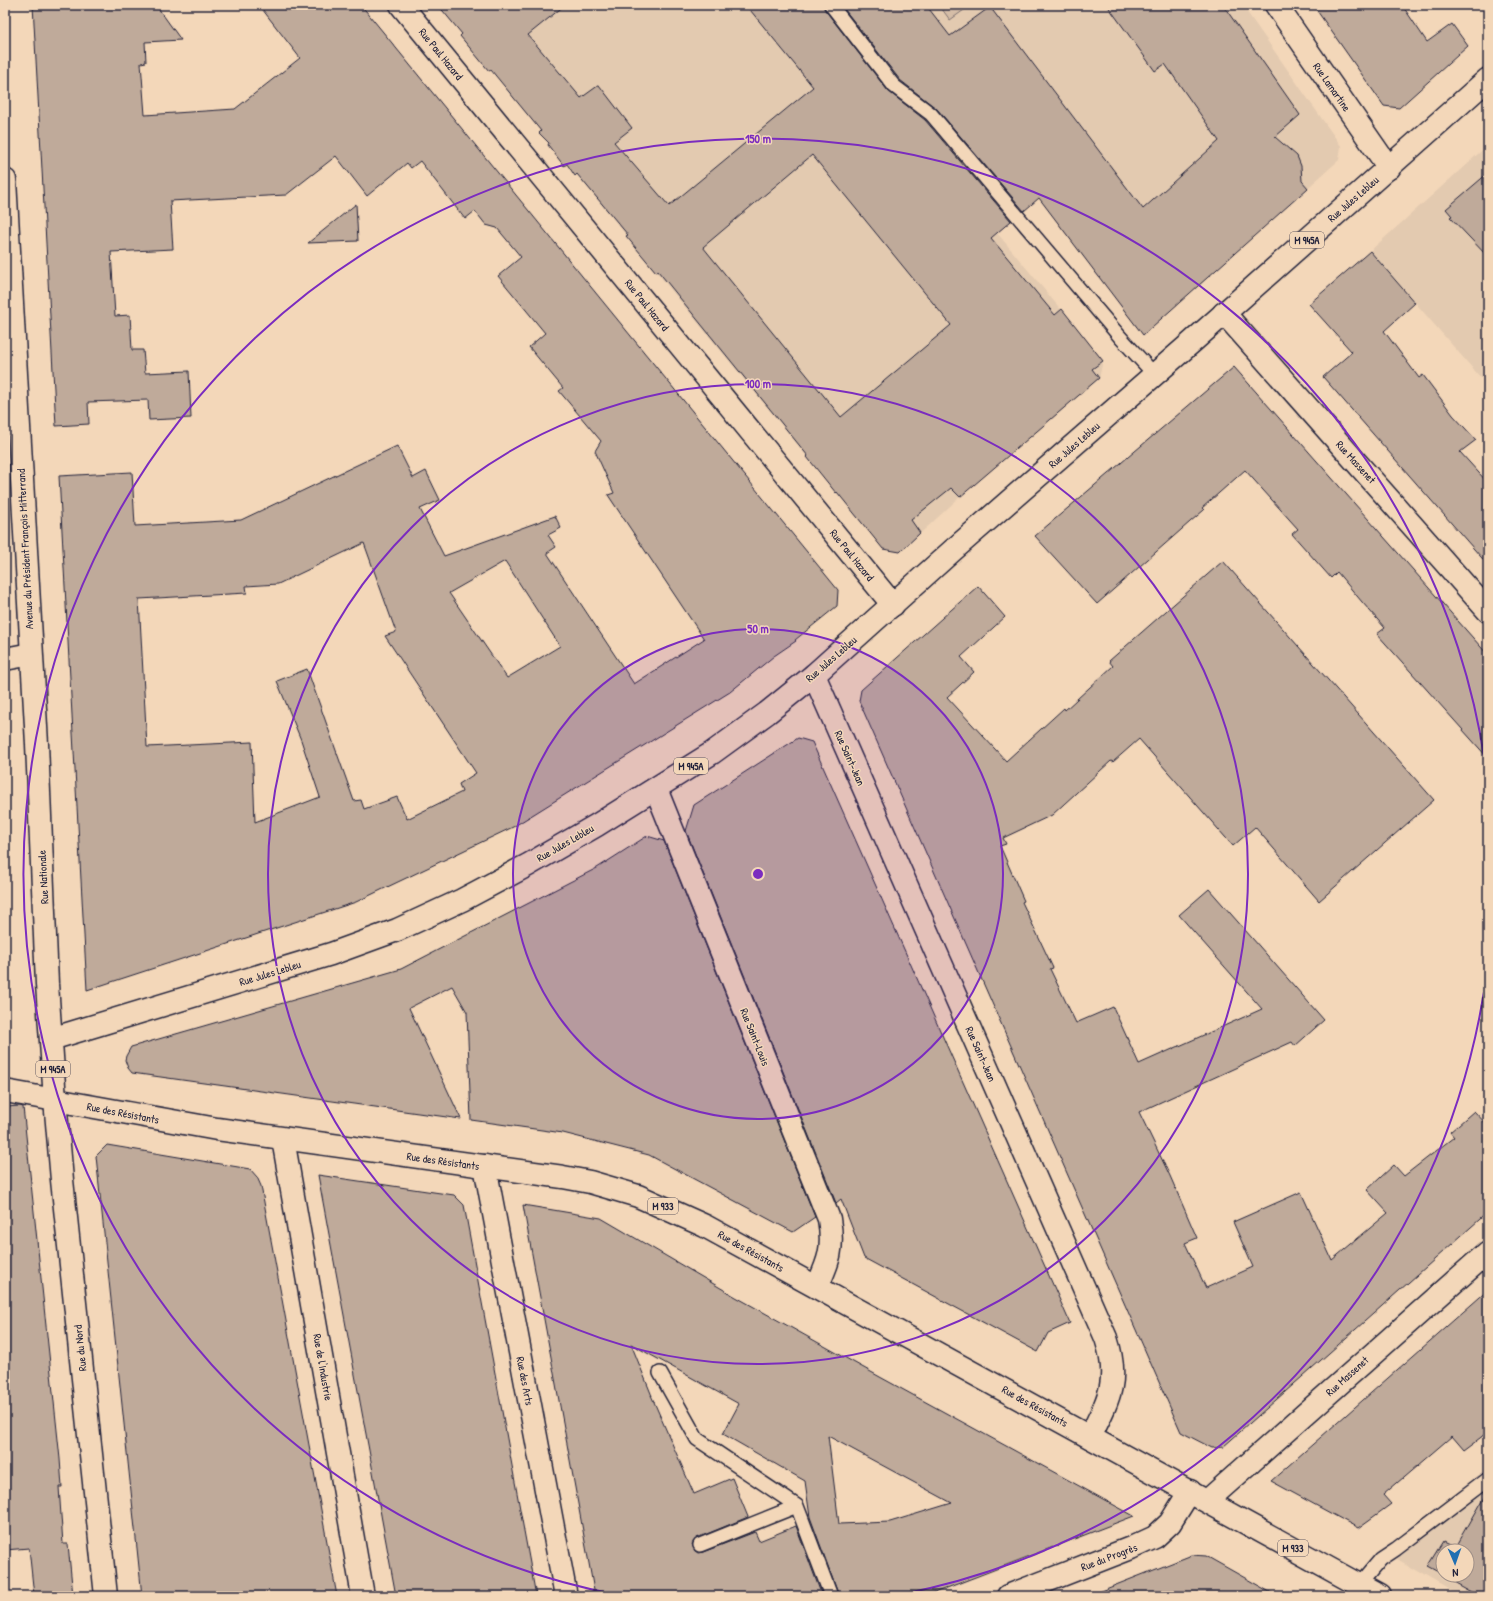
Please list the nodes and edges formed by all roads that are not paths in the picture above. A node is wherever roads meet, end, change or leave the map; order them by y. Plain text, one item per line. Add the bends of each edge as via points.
1 (401, 5) edge
2 (830, 5) edge
3 (1276, 5) edge
4 (1488, 79) edge
5 (1389, 168) junction
6 (5, 180) edge
7 (1224, 313) junction
8 (1154, 374) junction
9 (893, 605) junction
10 (1488, 611) edge
11 (31, 654) junction
12 (5, 658) edge
13 (814, 675) junction
14 (656, 789) junction
15 (51, 1039) junction
16 (5, 1091) edge
17 (55, 1100) junction
18 (283, 1139) junction
19 (485, 1166) junction
20 (1488, 1252) edge
21 (818, 1287) junction
22 (660, 1373) dead end
23 (1090, 1437) junction
24 (1488, 1479) edge
25 (1198, 1496) junction
26 (797, 1506) junction
27 (700, 1545) dead end
28 (1359, 1585) junction
29 (106, 1596) edge
30 (362, 1596) edge
31 (566, 1596) edge
32 (831, 1596) edge
33 (1008, 1596) edge
34 (1379, 1596) edge

1 - 9 street, Rue Paul Hazard
2 - 8 lane via 894,86 931,114
3 - 5 street, Rue Lamartine
4 - 5 street, Rue Jules Lebleu / M 945A
5 - 7 street, Rue Jules Lebleu / M 945A
6 - 11 street, Avenue du Président François Mitterrand
7 - 8 street, Rue Jules Lebleu / M 945A
7 - 10 street, Rue Massenet
8 - 9 street, Rue Jules Lebleu / M 945A
9 - 13 street, Rue Jules Lebleu / M 945A
11 - 12 street
11 - 15 street, Rue Nationale
13 - 14 street, Rue Jules Lebleu / M 945A via 741,733
13 - 23 street, Rue Saint-Jean via 1106,1338 1113,1364 1112,1388
14 - 15 street, Rue Jules Lebleu / M 945A via 528,865 462,900 391,932 331,954
14 - 21 street, Rue Saint-Louis via 829,1219 831,1251
15 - 17 street, Rue Nationale / M 945A
16 - 17 street, Rue des Résistants
17 - 18 street, Rue des Résistants / M 933 via 217,1130
17 - 29 street, Rue du Nord
18 - 19 street, Rue des Résistants / M 933
18 - 30 street, Rue de l'Industrie
19 - 21 street, Rue des Résistants / M 933 via 590,1182 638,1196 705,1226
19 - 31 street, Rue des Arts
20 - 25 street, Rue Massenet
21 - 23 street, Rue des Résistants / M 933
22 - 26 lane via 697,1439
23 - 25 street, Rue des Résistants / M 933
24 - 28 lane via 1381,1559
25 - 28 street, Rue des Résistants / M 933
25 - 33 street, Rue du Progrès via 1155,1537
26 - 27 lane
26 - 32 lane
28 - 34 street, Rue des Résistants / M 933

